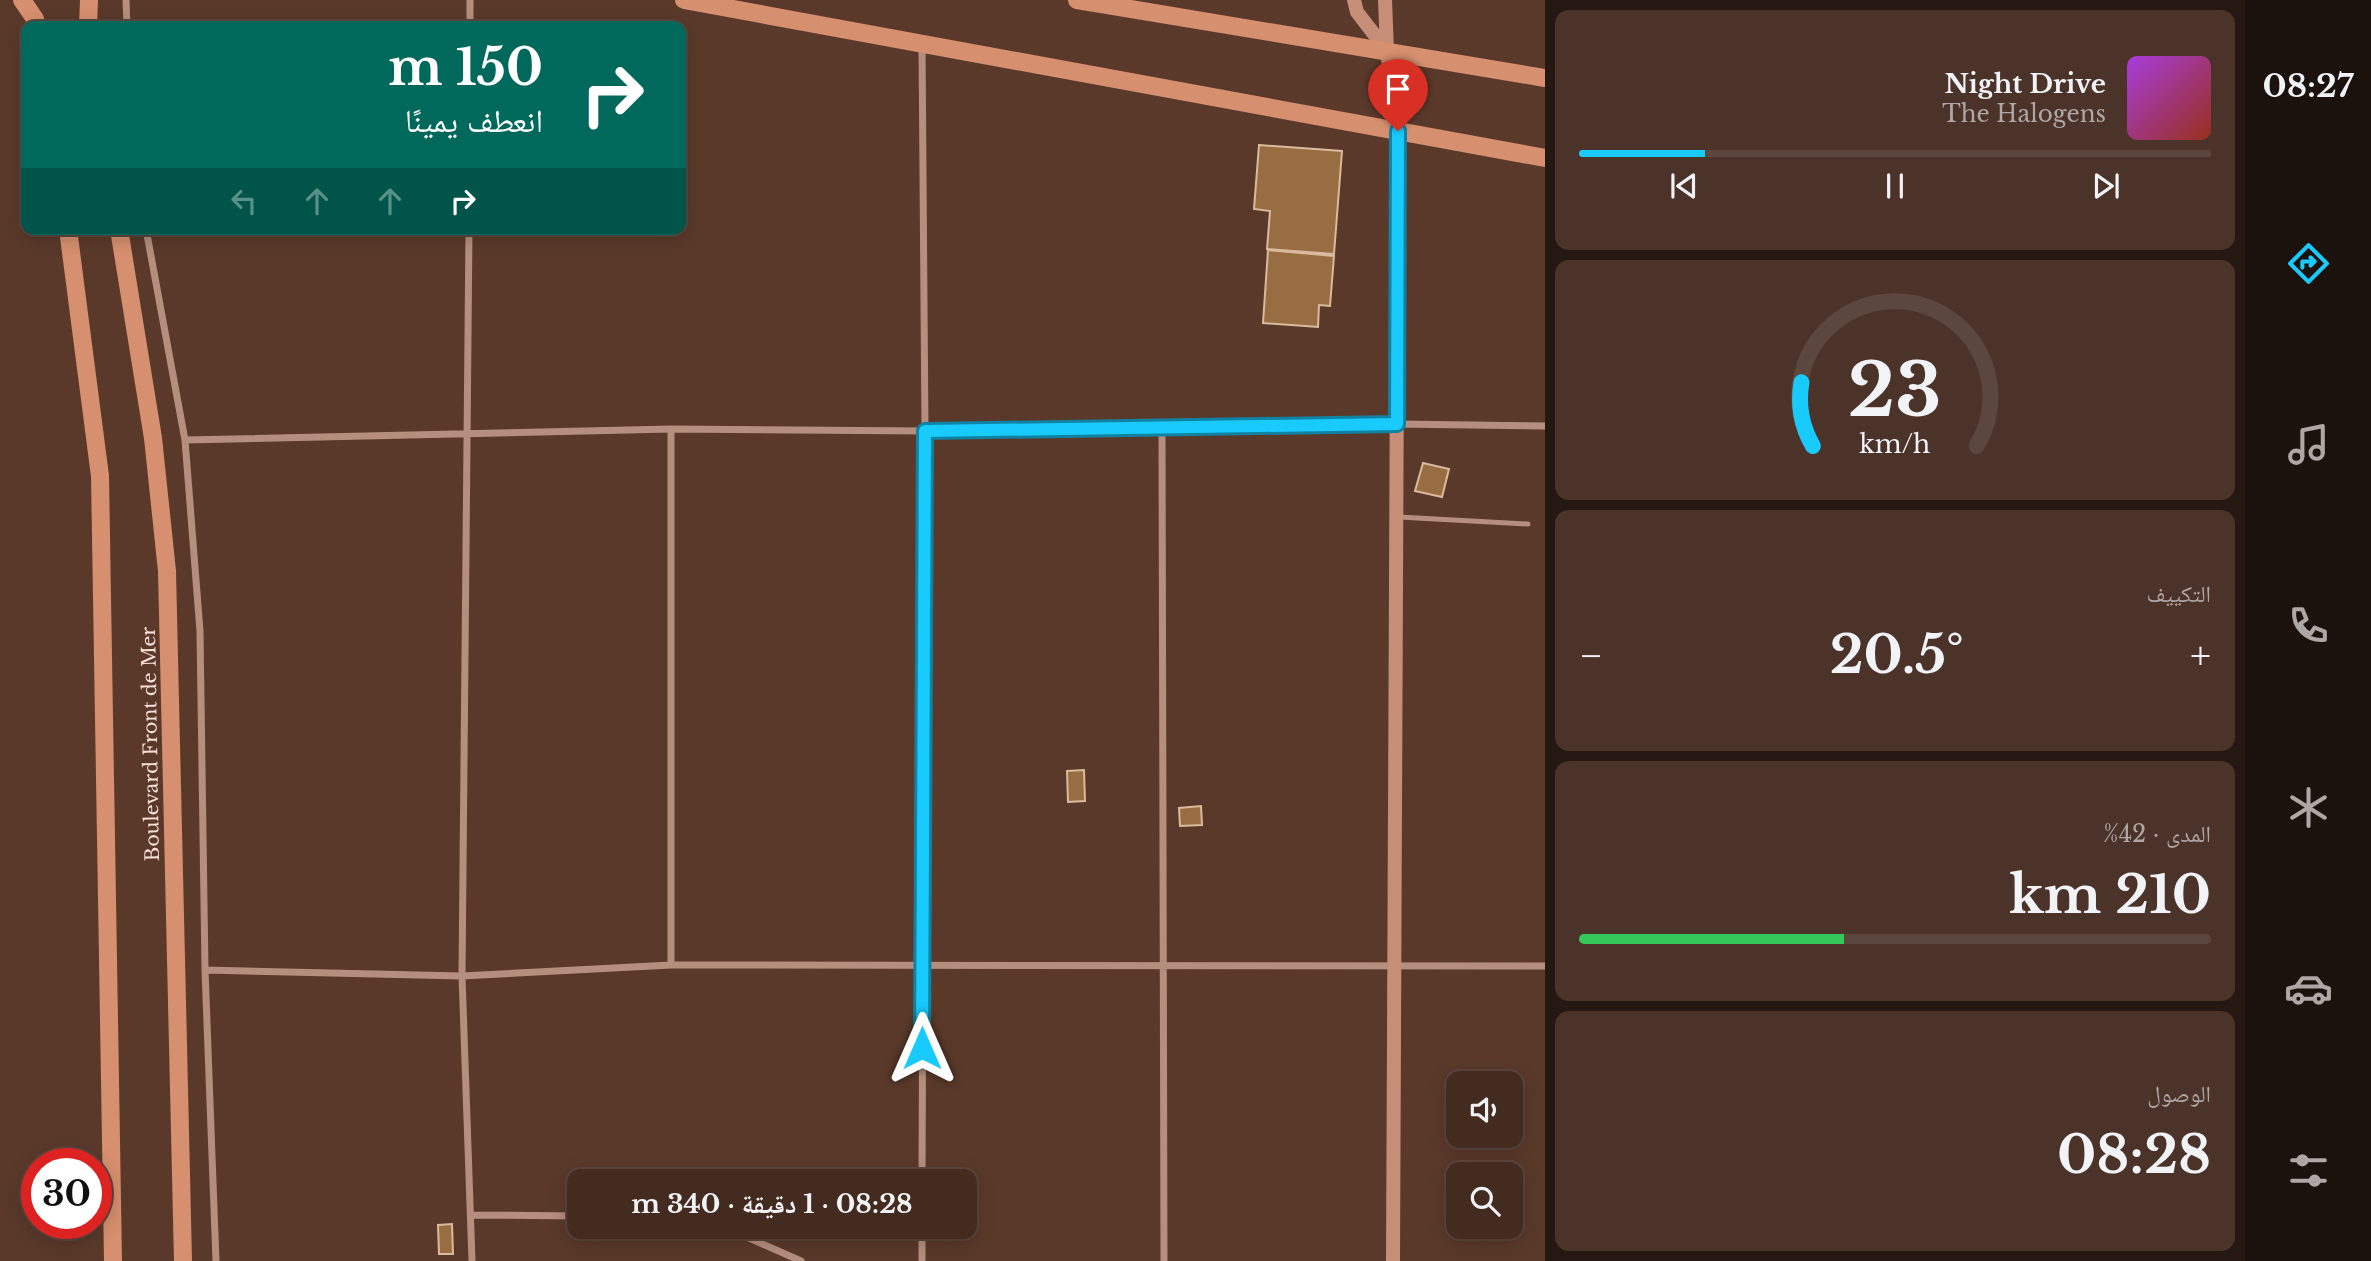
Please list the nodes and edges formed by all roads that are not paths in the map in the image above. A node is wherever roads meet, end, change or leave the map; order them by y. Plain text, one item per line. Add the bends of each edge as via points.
1 (22, 0) edge
2 (89, 0) edge
3 (127, 0) edge
4 (470, 0) edge
5 (684, 0) edge
6 (1077, 0) edge
7 (1353, 0) edge
8 (1385, 0) edge
9 (35, 21) edge
10 (88, 21) edge
11 (127, 21) edge
12 (470, 21) edge
13 (922, 44) junction
14 (1387, 51) junction
15 (1545, 78) edge
16 (1398, 131) junction
17 (1545, 158) edge
18 (69, 235) edge
19 (120, 235) edge
20 (147, 235) edge
21 (469, 235) edge
22 (1397, 424) junction
23 (1545, 426) edge
24 (1162, 427) junction
25 (671, 429) junction
26 (925, 431) junction
27 (468, 433) junction
28 (186, 440) junction
29 (1396, 517) junction
30 (1528, 524) dead end
31 (671, 965) junction
32 (1545, 966) edge
33 (922, 967) junction
34 (1162, 967) junction
35 (1394, 967) junction
36 (205, 970) junction
37 (462, 976) junction
38 (922, 1169) edge
39 (472, 1215) junction
40 (567, 1216) edge
41 (751, 1239) edge
42 (922, 1239) edge
43 (113, 1261) edge
44 (183, 1261) edge
45 (216, 1261) edge
46 (472, 1261) edge
47 (801, 1261) edge
48 (922, 1261) edge
49 (1164, 1261) edge
50 (1393, 1261) edge

1 - 9 main road
2 - 10 main road
3 - 11 street
4 - 12 street
5 - 13 main road
6 - 14 main road
7 - 14 street
8 - 14 street
13 - 16 main road
13 - 26 street
14 - 15 main road
14 - 16 street
16 - 17 main road
16 - 22 street
18 - 43 main road via 100,476
19 - 44 main road, Boulevard Front de Mer via 153,438 167,571
20 - 28 street
21 - 27 street
22 - 23 street
22 - 24 street
22 - 29 street
24 - 26 street
24 - 34 street
25 - 26 street
25 - 27 street
25 - 31 street
26 - 33 street
27 - 28 street
27 - 37 street
28 - 36 street via 200,631
29 - 30 lane
29 - 35 street
31 - 33 street
31 - 37 street
32 - 35 street
33 - 34 street
33 - 38 street
34 - 35 street
34 - 49 street
35 - 50 street
36 - 37 street
36 - 45 street
37 - 39 street
39 - 40 street
39 - 46 street
41 - 47 street
42 - 48 street

